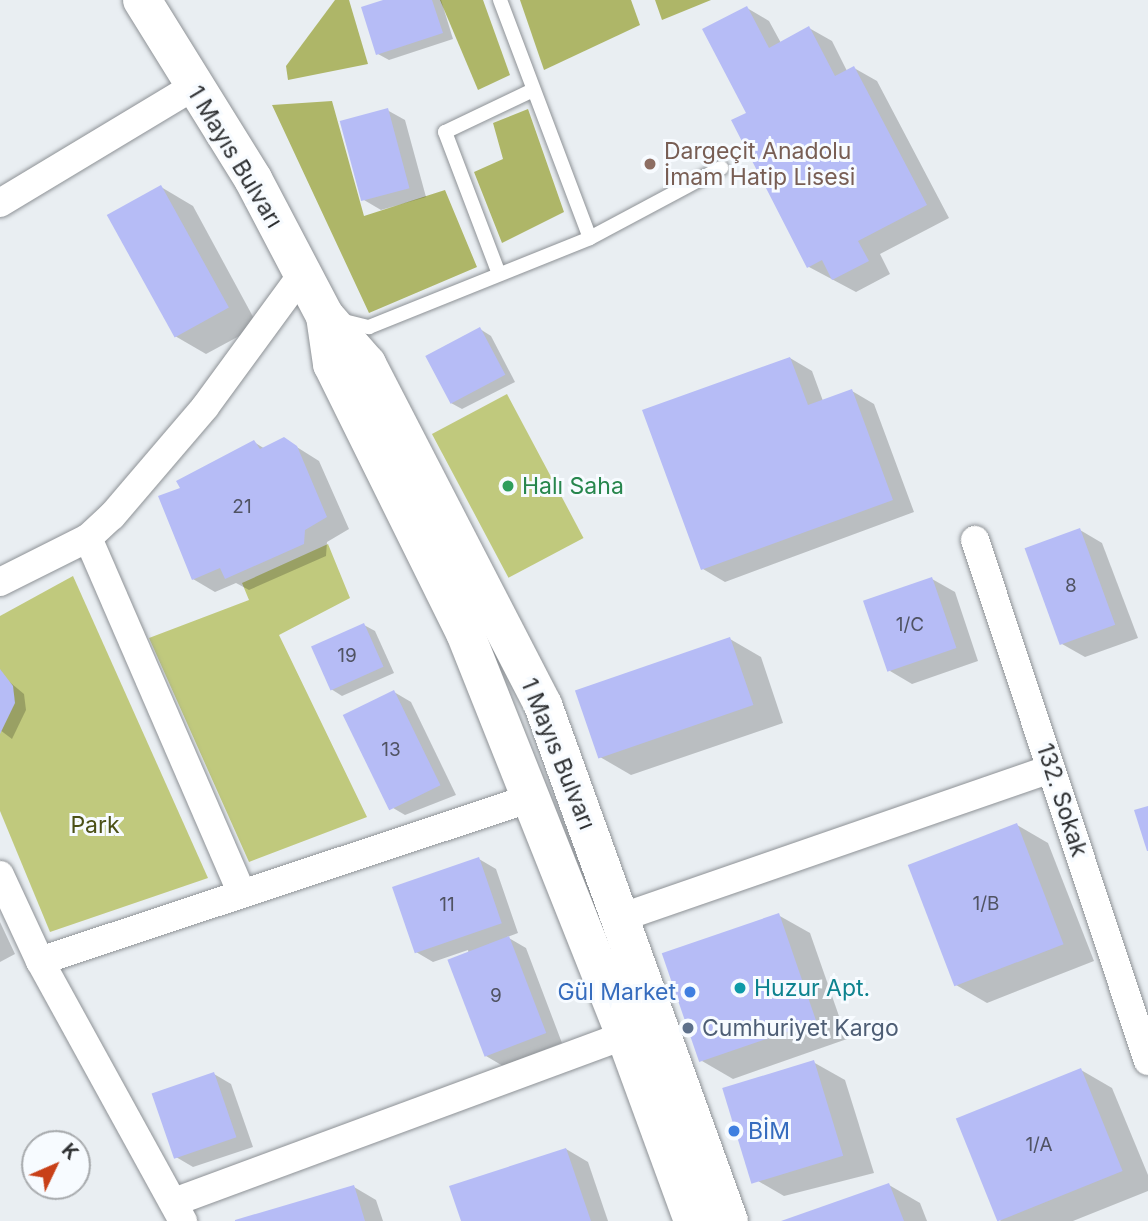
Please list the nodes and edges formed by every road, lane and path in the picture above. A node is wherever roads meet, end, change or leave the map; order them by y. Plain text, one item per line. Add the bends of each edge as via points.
1 (142, 0) edge
2 (500, 0) edge
3 (193, 87) junction
4 (531, 91) junction
5 (721, 168) dead end
6 (0, 203) edge
7 (590, 238) junction
8 (499, 274) junction
9 (301, 276) junction
10 (325, 316) junction
11 (88, 538) junction
12 (975, 540) dead end
13 (0, 582) edge
14 (1051, 769) junction
15 (531, 798) junction
16 (0, 875) edge
17 (241, 891) junction
18 (620, 918) junction
19 (40, 961) junction
20 (625, 1035) junction
21 (1148, 1061) edge
22 (178, 1211) edge
23 (693, 1221) edge
24 (729, 1221) edge

1 - 3 main road, 1 Mayıs Bulvarı
2 - 4 lane
3 - 6 street
3 - 9 main road, 1 Mayıs Bulvarı via 253,179
4 - 7 lane
4 - 8 lane via 445,132
5 - 7 lane
7 - 8 lane
8 - 10 lane via 369,327
9 - 10 main road, 1 Mayıs Bulvarı
9 - 11 street via 205,407 113,516
10 - 15 main road, 1 Mayıs Bulvarı via 332,364 464,633
10 - 18 main road, 1 Mayıs Bulvarı via 367,364 543,705
11 - 13 street
11 - 17 street
12 - 14 street, 132. Sokak
14 - 18 street
14 - 21 street, 132. Sokak
15 - 17 street
15 - 20 main road, 1 Mayıs Bulvarı
16 - 19 street
17 - 19 street
18 - 24 main road, 1 Mayıs Bulvarı
19 - 22 street
20 - 22 street
20 - 23 main road, 1 Mayıs Bulvarı

